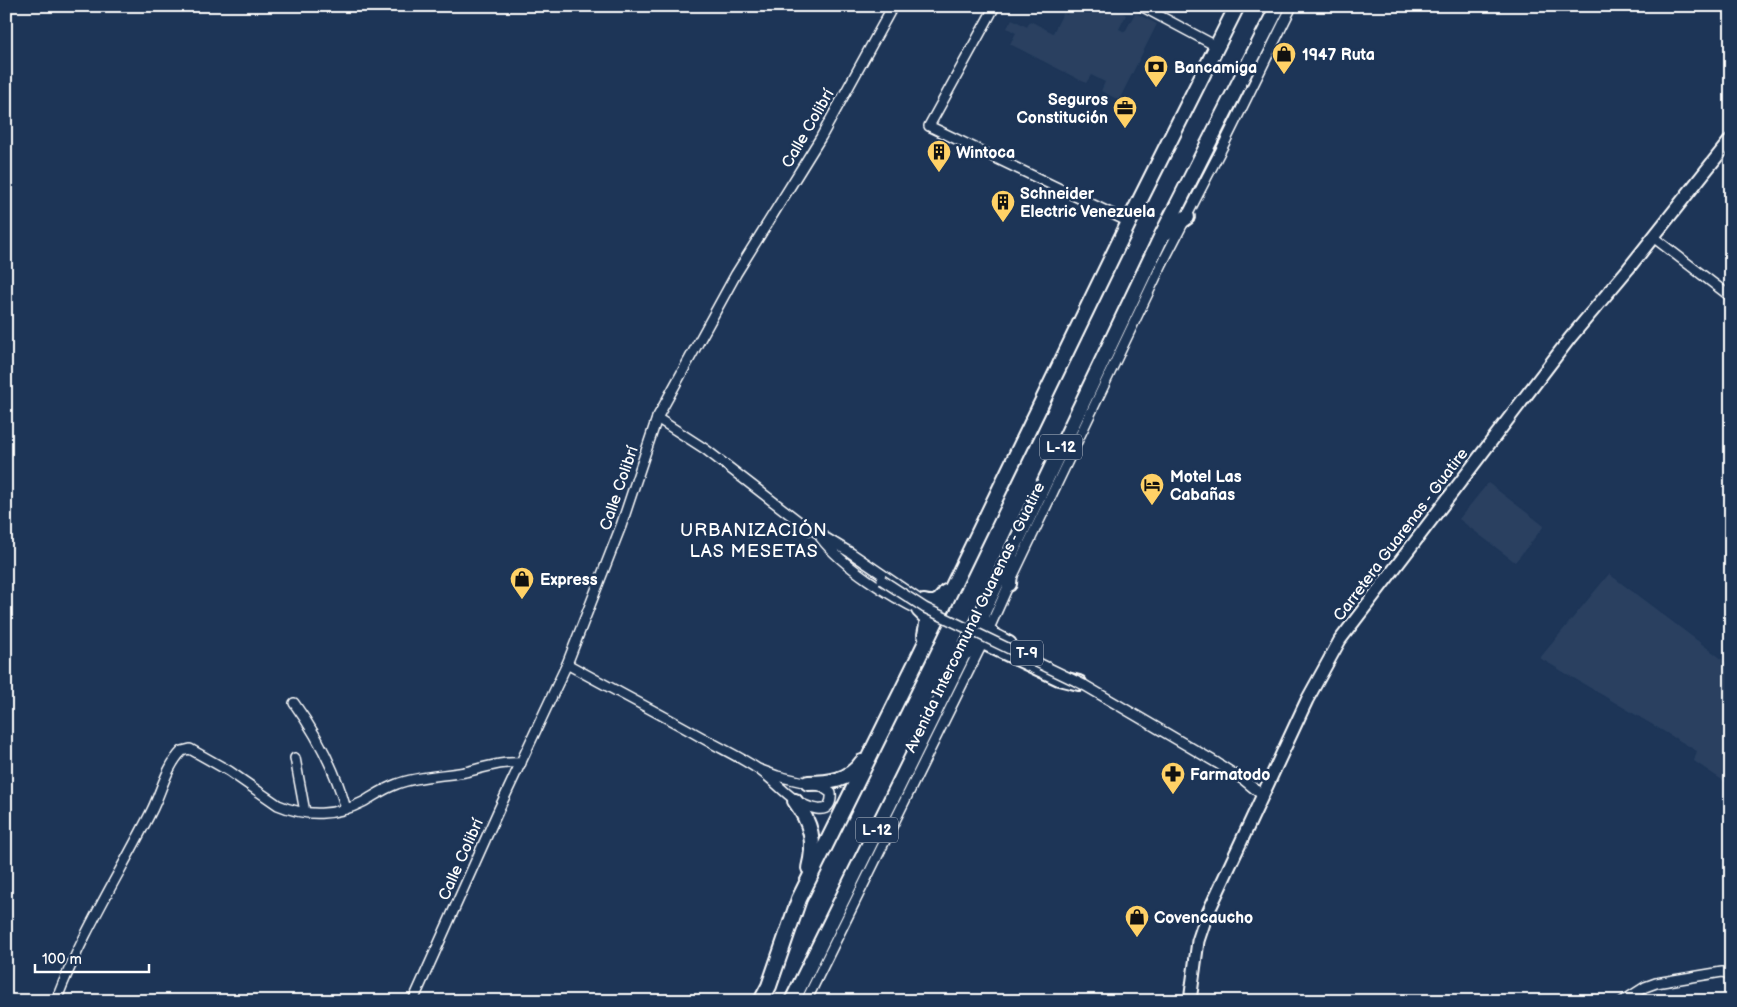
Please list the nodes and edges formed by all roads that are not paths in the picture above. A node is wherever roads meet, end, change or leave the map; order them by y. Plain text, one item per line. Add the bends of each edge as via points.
1 (893, 6) edge
2 (994, 6) edge
3 (1141, 6) edge
4 (1237, 6) edge
5 (1278, 6) edge
6 (1292, 6) edge
7 (1216, 46) junction
8 (1731, 139) edge
9 (1187, 217) junction
10 (1130, 222) junction
11 (1162, 235) junction
12 (1653, 237) junction
13 (1731, 297) edge
14 (657, 418) junction
15 (806, 526) junction
16 (820, 538) junction
17 (1012, 550) junction
18 (959, 573) junction
19 (1009, 584) junction
20 (922, 606) junction
21 (983, 613) junction
22 (985, 636) junction
23 (920, 654) junction
24 (961, 658) junction
25 (567, 664) junction
26 (1084, 685) junction
27 (294, 703) dead end
28 (873, 748) junction
29 (295, 758) dead end
30 (522, 763) junction
31 (758, 769) junction
32 (808, 783) junction
33 (1262, 794) junction
34 (795, 801) junction
35 (346, 809) junction
36 (304, 812) junction
37 (800, 899) junction
38 (1731, 978) edge
39 (56, 1001) edge
40 (413, 1001) edge
41 (761, 1001) edge
42 (792, 1001) edge
43 (806, 1001) edge
44 (1190, 1001) edge
45 (1623, 1001) edge

1 - 14 street, Calle Colibrí via 822,136 736,274
2 - 10 street via 929,126
3 - 7 street
4 - 7 highway, Avenida Intercomunal Guarenas - Guatire / L-12
5 - 11 highway, Avenida Intercomunal Guarenas - Guatire / L-12
6 - 9 street, Avenida Intercomunal Guarenas - Guatire / L-12
7 - 10 highway, Avenida Intercomunal Guarenas - Guatire / L-12
8 - 12 main road, Carretera Guarenas - Guatire
9 - 11 highway
9 - 19 street, Avenida Intercomunal Guarenas - Guatire / L-12
10 - 18 highway, Avenida Intercomunal Guarenas - Guatire / L-12
11 - 17 highway, Avenida Intercomunal Guarenas - Guatire / L-12
12 - 13 street
12 - 33 main road, Carretera Guarenas - Guatire via 1570,338 1345,632 1307,700
14 - 15 street via 705,449
14 - 25 street, Calle Colibrí via 621,526
15 - 16 street
15 - 20 street via 851,553
16 - 20 street via 848,565
16 - 26 street, bridge via 925,608
17 - 19 highway
17 - 21 highway, Avenida Intercomunal Guarenas - Guatire / L-12
18 - 20 highway via 940,601
18 - 23 highway, Avenida Intercomunal Guarenas - Guatire / L-12
19 - 22 street, Avenida Intercomunal Guarenas - Guatire / L-12
20 - 23 highway via 928,619
21 - 22 highway
21 - 24 highway, Avenida Intercomunal Guarenas - Guatire / L-12
22 - 24 highway
22 - 26 highway, T-9 via 994,636 1062,670
22 - 43 street, Avenida Intercomunal Guarenas - Guatire / L-12
23 - 28 highway, Avenida Intercomunal Guarenas - Guatire / L-12
24 - 42 highway, Avenida Intercomunal Guarenas - Guatire / L-12
25 - 30 street, Calle Colibrí
25 - 31 street
26 - 33 street via 1217,763
27 - 35 street via 318,742
28 - 32 highway via 857,769 847,776 830,782
28 - 37 highway, Avenida Intercomunal Guarenas - Guatire / L-12
29 - 36 street
30 - 35 street via 505,762 407,780
30 - 40 street, Calle Colibrí
31 - 32 street
31 - 34 street
32 - 34 street via 821,786 830,793 832,800 829,805 816,809
33 - 44 main road, Carretera Guarenas - Guatire via 1206,917 1198,941
34 - 37 highway via 810,826 812,850
35 - 36 street via 330,814
36 - 39 street via 278,805 190,749 182,751 77,952
37 - 41 highway, Avenida Intercomunal Guarenas - Guatire / L-12
38 - 45 street via 1722,972 1661,981

